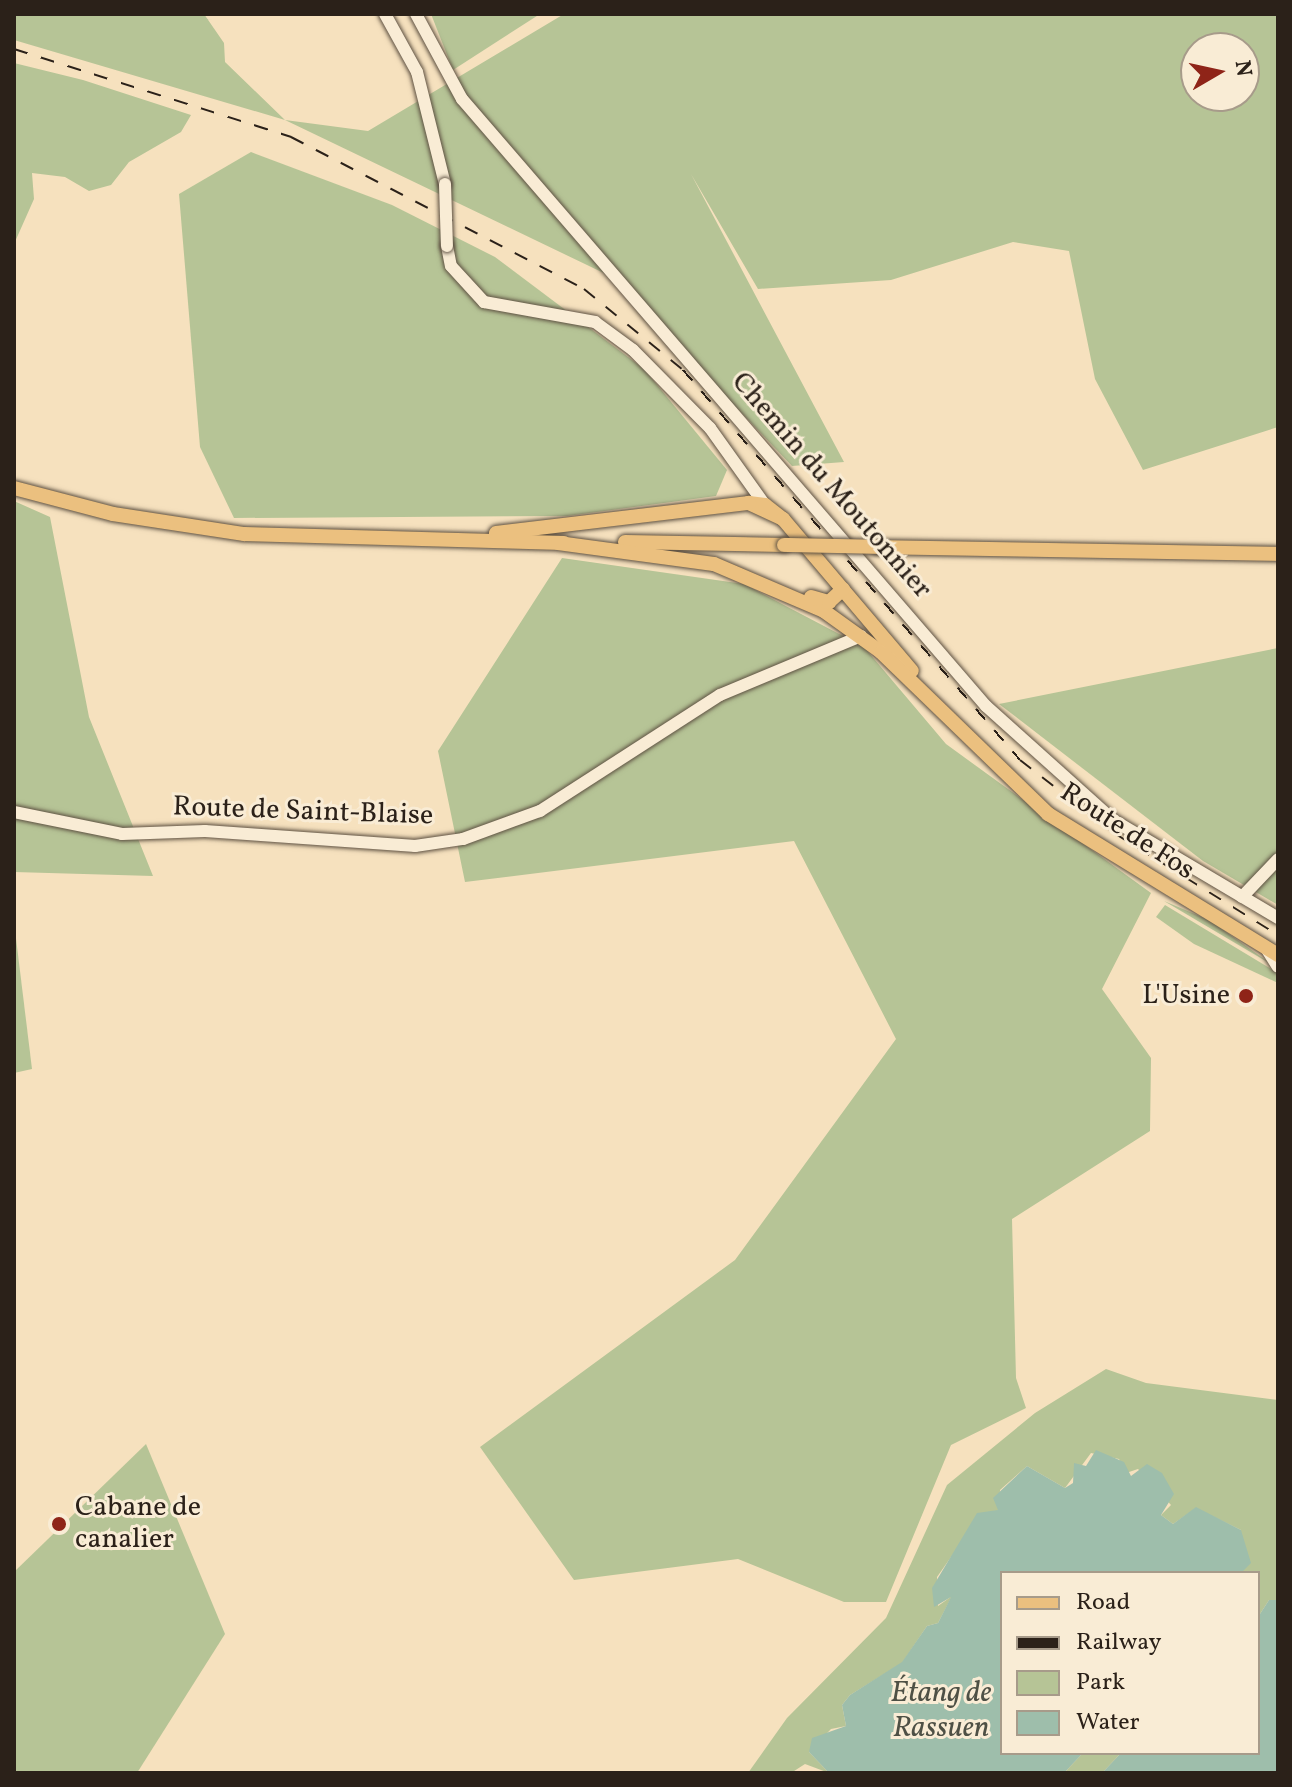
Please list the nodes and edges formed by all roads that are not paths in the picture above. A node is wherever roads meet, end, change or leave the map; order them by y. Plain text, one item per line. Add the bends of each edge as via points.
1 (385, 14) edge
2 (416, 14) edge
3 (750, 480) junction
4 (14, 488) edge
5 (749, 503) junction
6 (765, 505) junction
7 (783, 519) junction
8 (473, 539) junction
9 (558, 543) junction
10 (1278, 554) edge
11 (750, 575) junction
12 (843, 589) junction
13 (867, 616) junction
14 (845, 623) junction
15 (861, 636) junction
16 (832, 648) junction
17 (963, 733) junction
18 (14, 812) edge
19 (1278, 859) edge
20 (1242, 897) junction
21 (1278, 918) edge
22 (1272, 952) edge
23 (1278, 967) edge

1 - 3 street, bridge via 417,72 445,184 451,266 484,302 595,322 679,392
2 - 20 street, Chemin du Moutonnier via 462,99 986,706 1113,820
3 - 5 street
3 - 6 street
4 - 8 main road via 113,514 244,534
5 - 6 main road
5 - 7 main road
5 - 8 main road
6 - 7 main road
7 - 12 main road
8 - 9 main road
9 - 10 main road, bridge
9 - 11 main road via 670,555
11 - 12 main road via 821,602
11 - 14 main road
12 - 13 main road
12 - 14 main road
13 - 14 main road
13 - 15 main road
13 - 17 main road
14 - 15 main road
14 - 16 street
15 - 16 street, Route de Saint-Blaise
15 - 17 main road
16 - 18 street, Route de Saint-Blaise via 720,695 540,811 463,839 415,846 205,831 122,834
17 - 22 main road, Route de Fos via 1048,814
19 - 20 street
20 - 21 street, Chemin du Moutonnier
22 - 23 street

